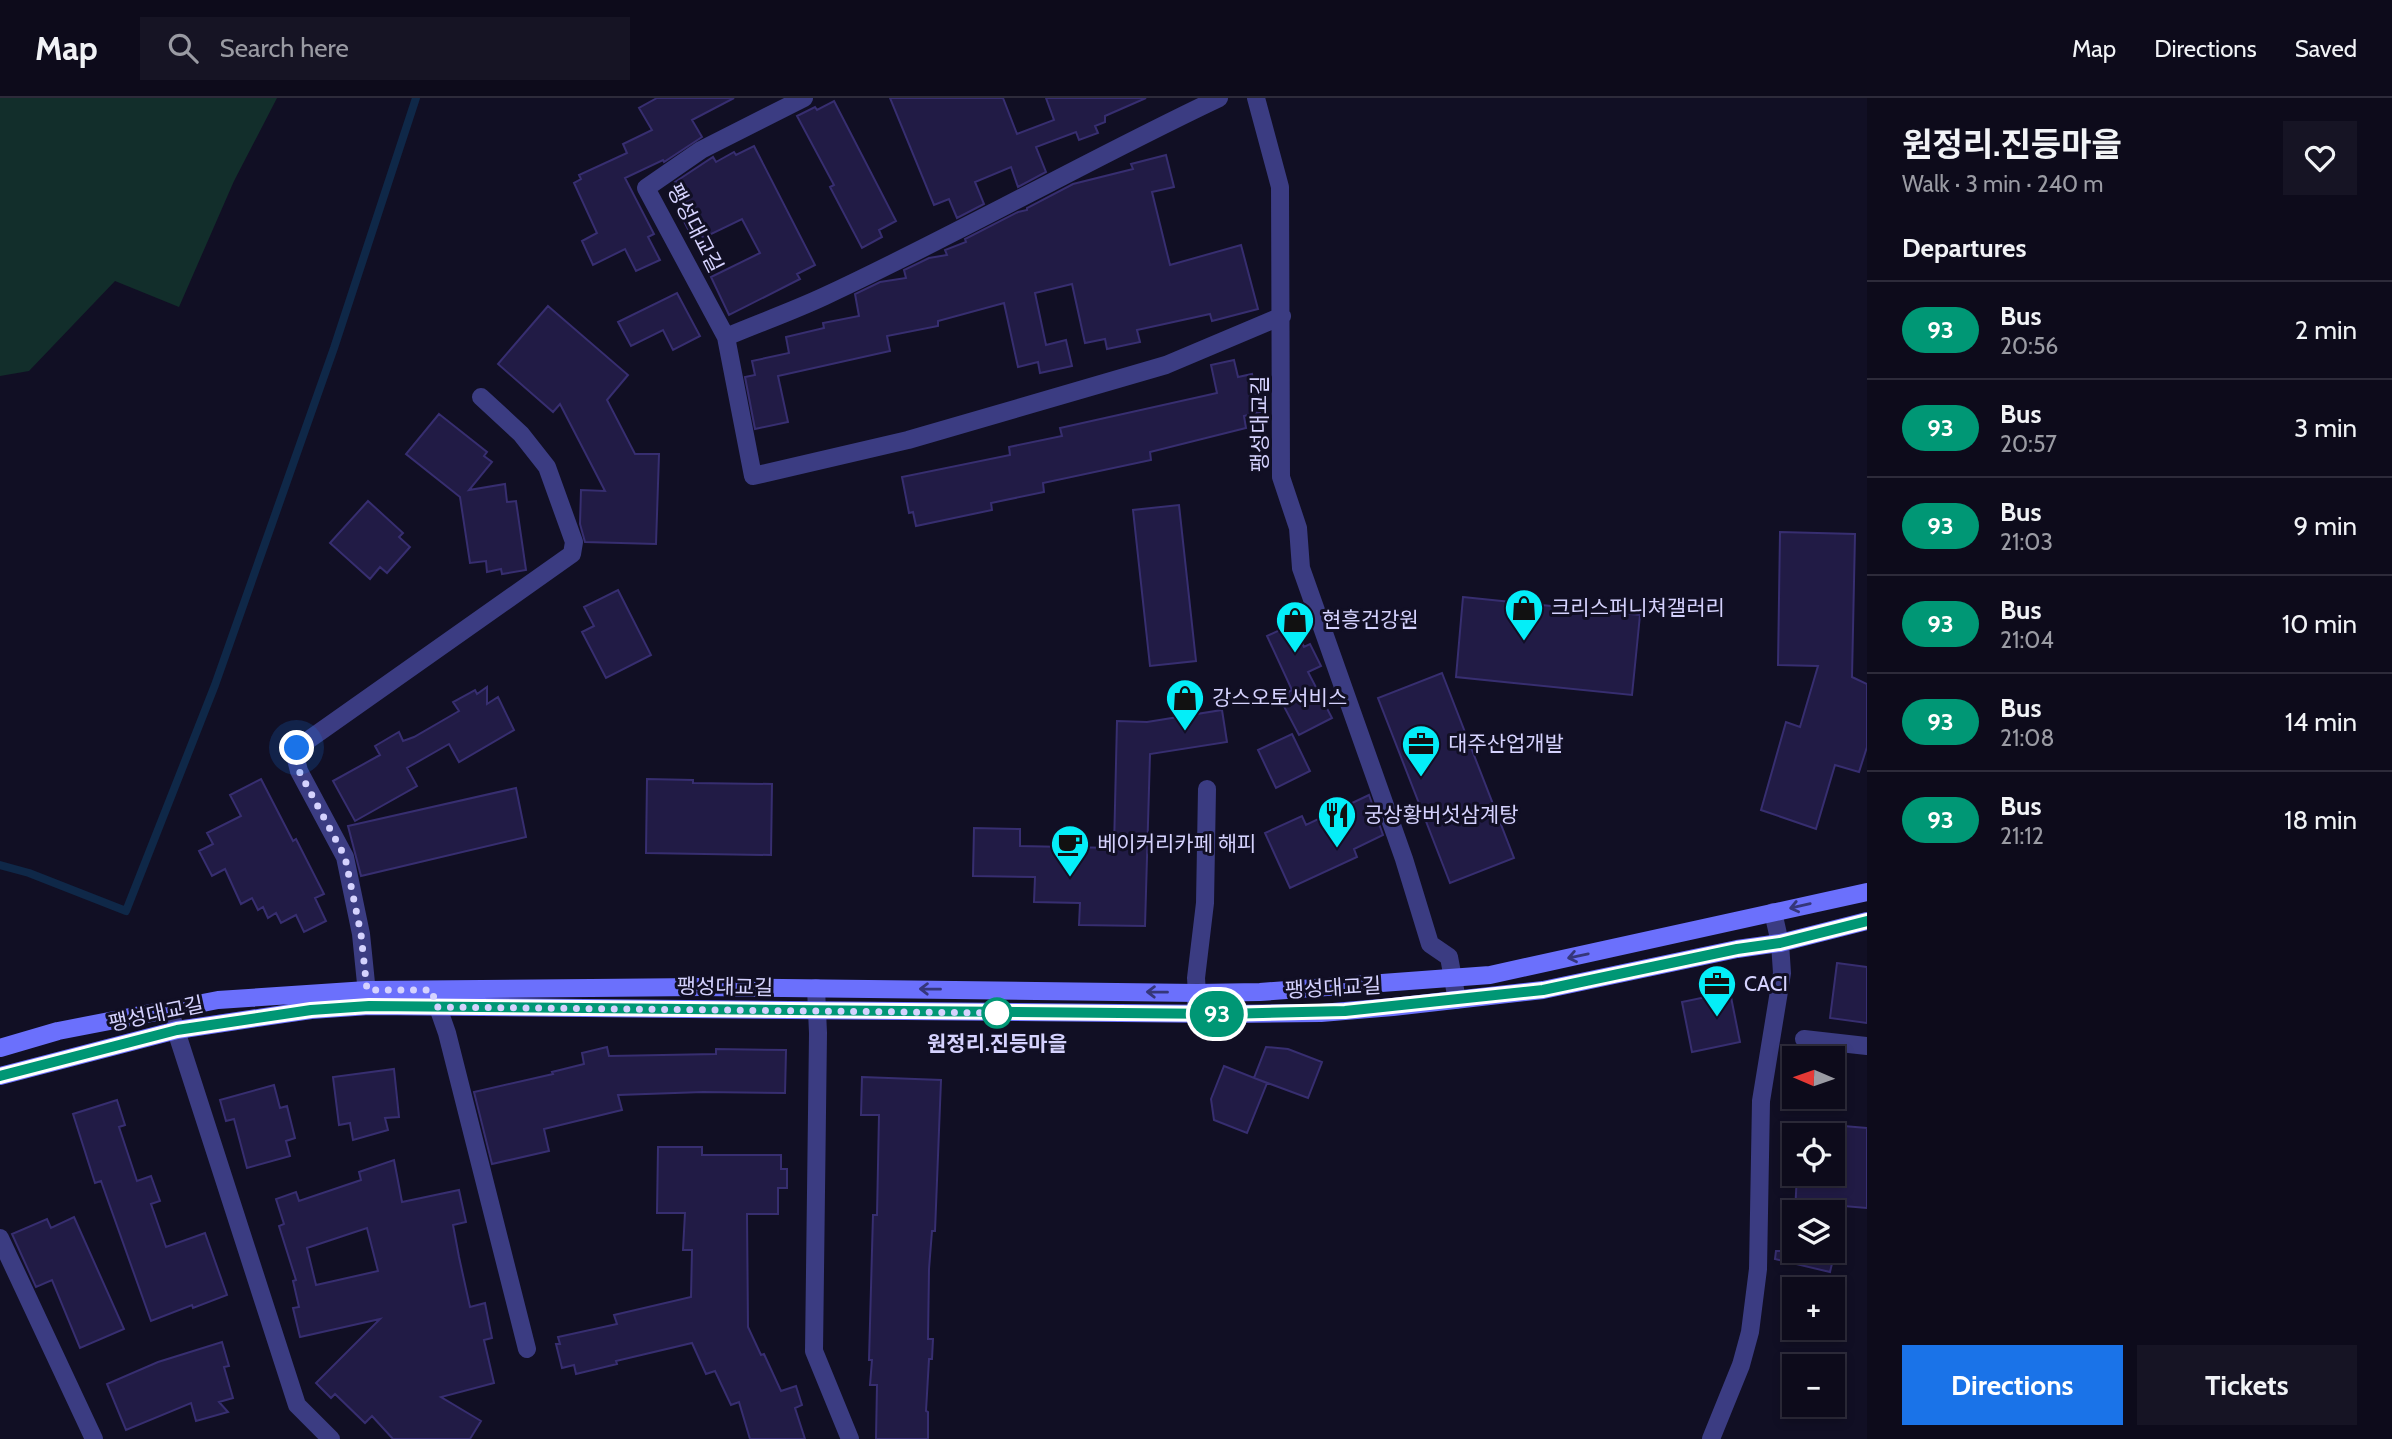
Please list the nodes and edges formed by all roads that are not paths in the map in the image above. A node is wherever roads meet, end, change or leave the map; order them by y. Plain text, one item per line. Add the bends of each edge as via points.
1 (804, 98) edge
2 (1219, 98) edge
3 (1256, 98) edge
4 (1282, 316) junction
5 (726, 337) junction
6 (481, 397) dead end
7 (1207, 789) dead end
8 (1867, 892) edge
9 (1773, 912) junction
10 (1867, 920) edge
11 (1780, 943) junction
12 (1453, 978) junction
13 (816, 988) junction
14 (1198, 993) junction
15 (368, 998) junction
16 (434, 998) junction
17 (1457, 1000) junction
18 (169, 1009) junction
19 (817, 1010) junction
20 (1195, 1013) junction
21 (177, 1030) junction
22 (1804, 1039) dead end
23 (1867, 1045) edge
24 (0, 1048) edge
25 (0, 1076) edge
26 (0, 1238) edge
27 (527, 1349) dead end
28 (94, 1439) edge
29 (331, 1439) edge
30 (850, 1439) edge
31 (1711, 1439) edge

1 - 5 street, 팽성대교길 via 701,150 646,188
2 - 5 street via 824,297
3 - 4 street, 팽성대교길 via 1280,187
4 - 5 street, 팽성대교길 via 1166,365 908,440 753,476
4 - 12 street, 팽성대교길 via 1281,477 1298,528 1301,568 1430,944 1449,957
6 - 15 street via 521,434 547,467 574,542 572,554 297,748 299,771 345,857
7 - 14 street
8 -> 9 main road
9 - 11 street
9 -> 12 main road via 1490,975
10 - 11 main road, 팽성대교길
11 - 17 main road, 팽성대교길 via 1543,990
11 - 31 street via 1782,973 1761,1101 1758,1269 1750,1332
12 - 14 main road
12 - 17 street, 팽성대교길
14 -> 13 main road
13 - 16 main road
13 - 19 street
14 - 20 street
15 - 16 main road, 팽성대교길
15 - 18 main road via 218,1000
15 - 21 main road, 팽성대교길
16 - 19 main road, 팽성대교길
16 - 27 street via 447,1033
17 - 20 main road, 팽성대교길 via 1321,1013
18 - 21 street
18 - 24 main road via 58,1031
19 - 20 main road, 팽성대교길
19 - 30 street via 814,1351
21 - 25 main road, 팽성대교길
21 - 29 street via 297,1405
22 - 23 street
26 - 28 street

